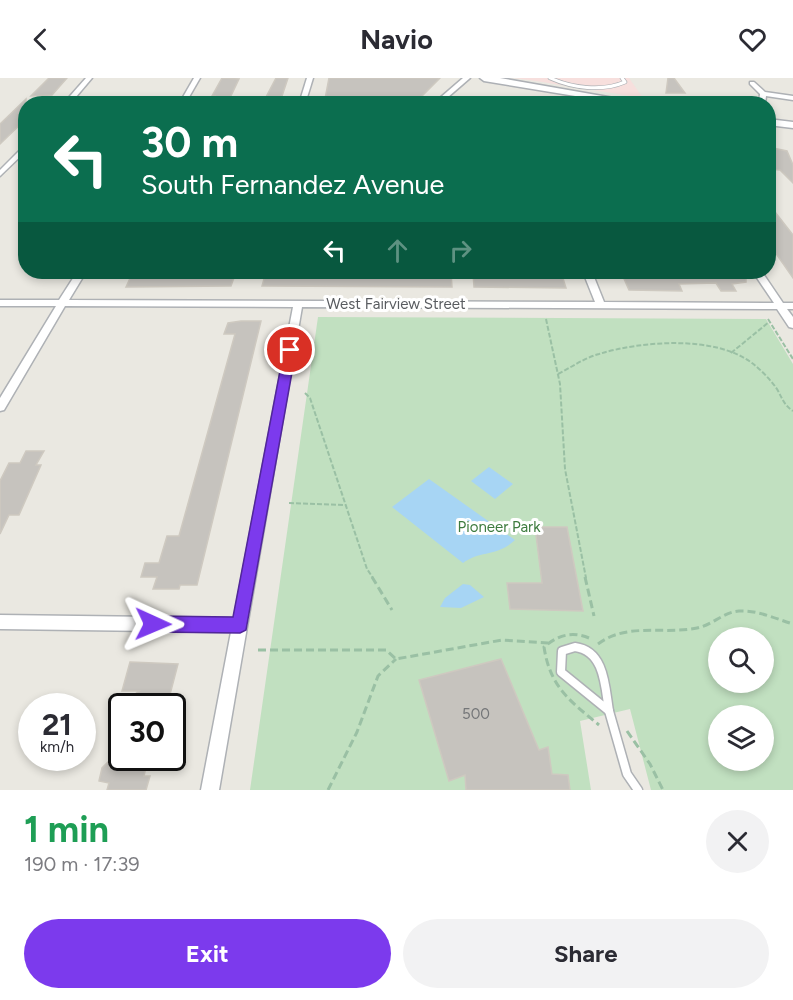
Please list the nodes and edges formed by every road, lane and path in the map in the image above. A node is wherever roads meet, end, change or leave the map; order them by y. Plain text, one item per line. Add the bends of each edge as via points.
1 (89, 78) edge
2 (197, 78) edge
3 (310, 78) edge
4 (467, 78) edge
5 (484, 78) edge
6 (550, 78) edge
7 (622, 78) edge
8 (752, 82) dead end
9 (763, 94) joint
10 (73, 96) edge
11 (187, 96) edge
12 (304, 96) edge
13 (446, 96) edge
14 (595, 96) edge
15 (793, 98) edge
16 (776, 123) edge
17 (793, 125) edge
18 (18, 155) edge
19 (0, 174) edge
20 (77, 279) edge
21 (591, 279) edge
22 (763, 279) edge
23 (0, 303) edge
24 (62, 303) junction
25 (298, 304) junction
26 (601, 306) junction
27 (780, 306) junction
28 (793, 306) edge
29 (546, 319) dead end
30 (793, 325) edge
31 (731, 353) junction
32 (793, 359) edge
33 (558, 374) junction
34 (305, 393) dead end
35 (0, 407) edge
36 (793, 411) edge
37 (289, 503) dead end
38 (346, 505) junction
39 (392, 610) dead end
40 (594, 616) dead end
41 (0, 622) edge
42 (793, 624) edge
43 (240, 625) junction
44 (548, 643) dead end
45 (598, 644) dead end
46 (258, 650) dead end
47 (396, 659) junction
48 (609, 711) junction
49 (210, 790) edge
50 (328, 790) edge
51 (638, 790) edge

1 - 10 street
2 - 11 street
3 - 12 street
4 - 13 street
5 - 14 main road
6 - 7 lane via 573,86 600,87 621,85 625,82
8 - 9 street
9 - 15 street
16 - 17 main road
18 - 19 street
20 - 24 street
21 - 26 street
22 - 27 street
23 - 24 street, West Fairview Street
24 - 25 street, West Fairview Street
24 - 35 street
25 - 26 street, West Fairview Street
25 - 43 street
26 - 27 street, West Fairview Street
27 - 28 street, West Fairview Street
27 - 30 street
29 - 33 path
31 - 32 path via 768,320
31 - 33 path via 692,343 621,349 584,360
31 - 36 path via 748,360 766,376 786,407
33 - 40 path via 565,469
34 - 38 path
37 - 38 path
38 - 39 path via 366,569
41 - 43 street
42 - 45 path via 734,612 703,627 604,636
43 - 49 street
44 - 47 path via 502,640
46 - 47 path via 386,650
47 - 50 path via 378,676 357,732
48 - 48 lane via 600,664 593,654 583,646 562,651 561,672
48 - 51 lane via 627,774

